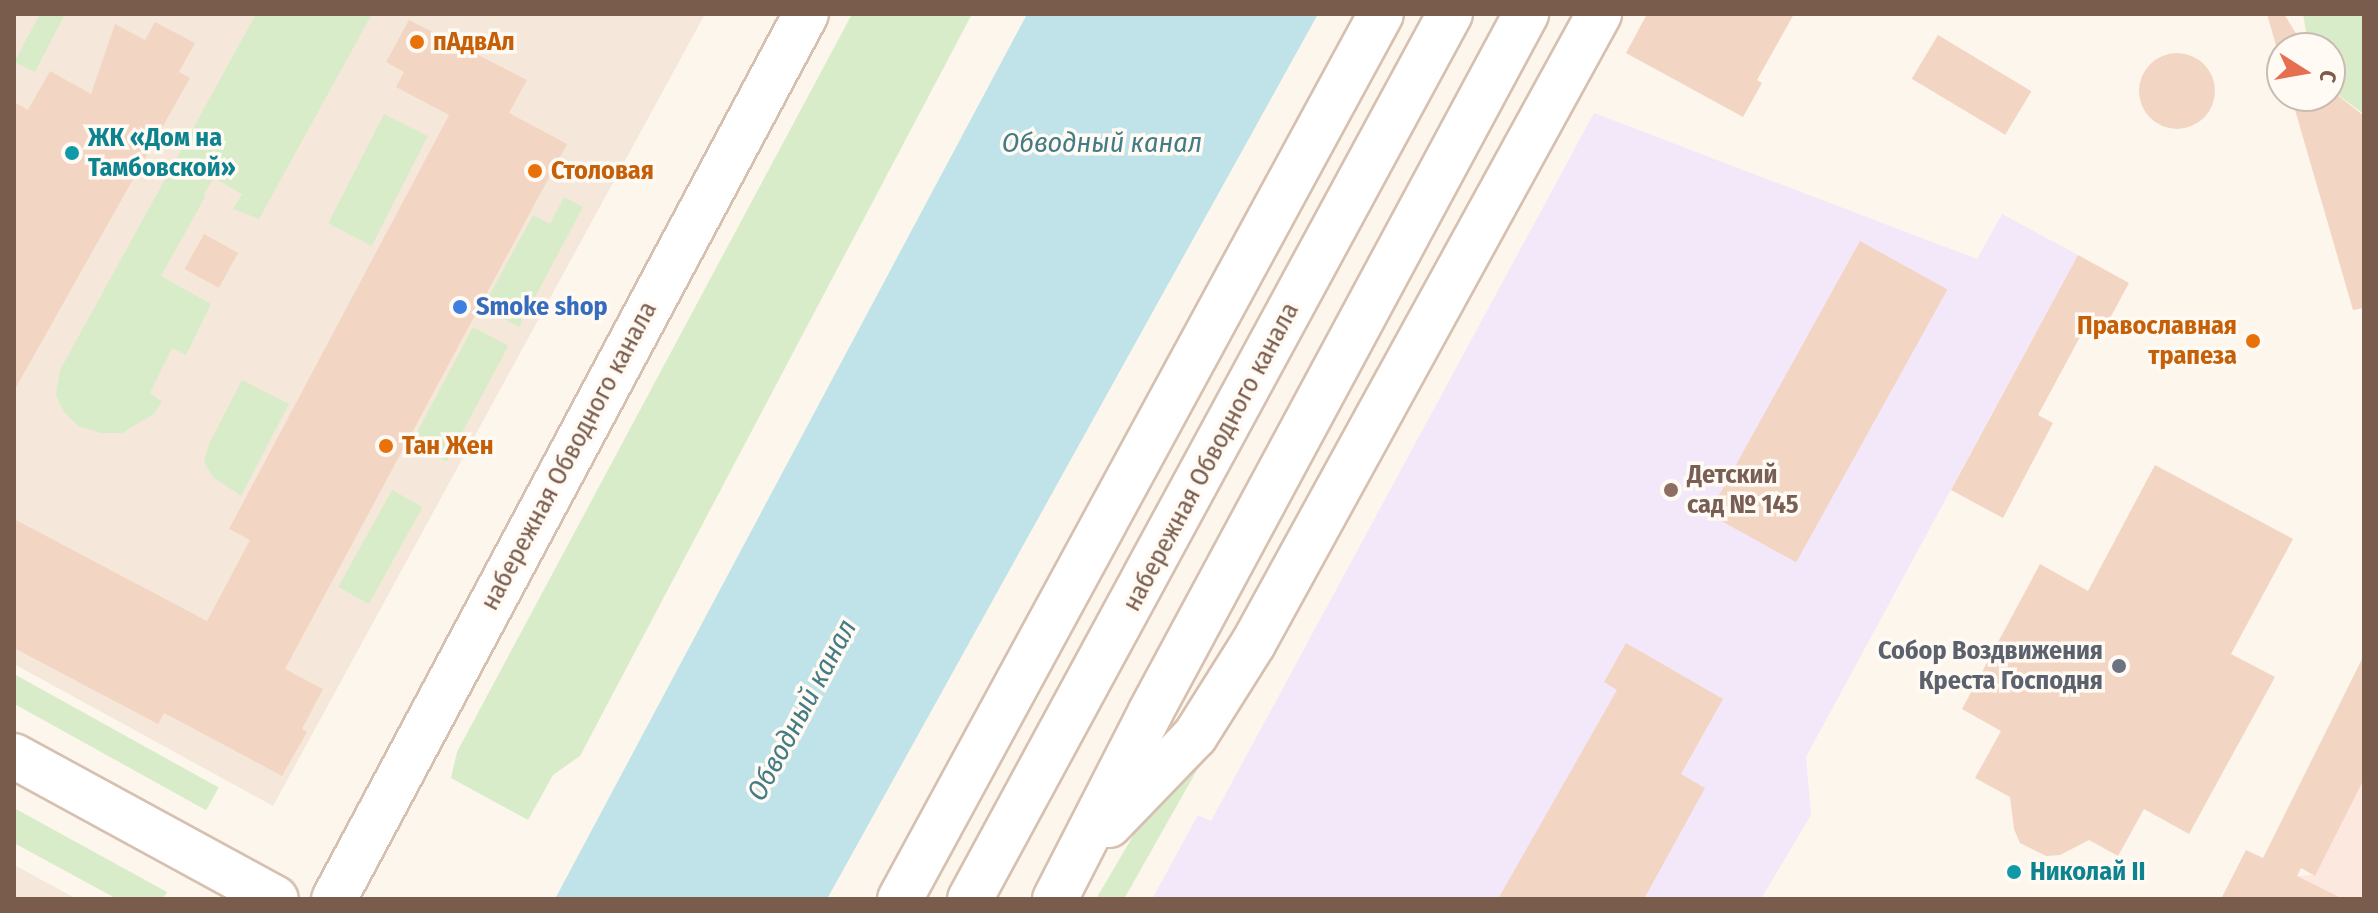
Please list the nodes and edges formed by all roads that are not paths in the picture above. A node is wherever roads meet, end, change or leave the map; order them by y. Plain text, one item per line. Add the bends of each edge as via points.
1 (806, 14) edge
2 (1381, 14) edge
3 (1450, 14) edge
4 (1526, 14) edge
5 (1599, 14) edge
6 (14, 756) edge
7 (1077, 859) junction
8 (276, 899) edge
9 (334, 899) edge
10 (900, 899) edge
11 (970, 899) edge
12 (1055, 899) edge

1 - 9 main road, набережная Обводного канала
2 - 10 main road
3 - 11 main road, набережная Обводного канала
4 - 7 main road via 1150,713
5 - 7 main road via 1253,644 1195,736
6 - 8 main road
7 - 12 main road

